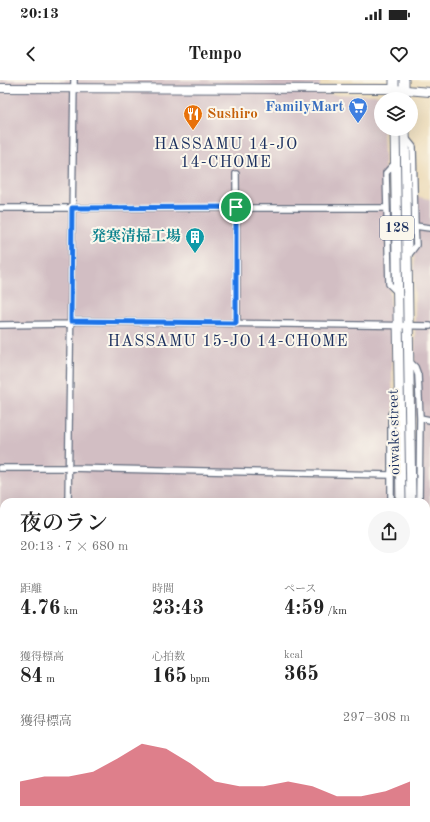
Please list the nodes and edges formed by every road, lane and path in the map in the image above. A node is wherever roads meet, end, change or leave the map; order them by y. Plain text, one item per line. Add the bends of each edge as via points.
1 (404, 80) edge
2 (74, 84) edge
3 (394, 85) edge
4 (0, 88) edge
5 (402, 92) edge
6 (404, 92) edge
7 (430, 92) edge
8 (418, 93) edge
9 (395, 136) edge
10 (405, 136) edge
11 (407, 136) edge
12 (395, 163) junction
13 (236, 174) dead end
14 (236, 207) junction
15 (0, 208) edge
16 (72, 208) junction
17 (386, 208) junction
18 (415, 226) junction
19 (430, 228) edge
20 (407, 258) junction
21 (398, 293) junction
22 (71, 323) junction
23 (236, 323) junction
24 (0, 325) edge
25 (403, 325) junction
26 (430, 326) edge
27 (408, 361) junction
28 (400, 402) junction
29 (420, 418) junction
30 (430, 420) edge
31 (0, 468) edge
32 (68, 468) junction
33 (390, 475) junction
34 (68, 498) edge
35 (391, 498) edge
36 (401, 498) edge
37 (411, 498) edge
38 (420, 498) edge

1 - 6 main road
2 - 3 main road
2 - 4 main road
2 - 16 street
3 - 5 main road
7 - 8 main road
9 - 12 main road, 128
10 - 20 main road, 128
11 - 18 street via 414,147
12 - 17 street via 386,173
12 - 21 main road, 128
13 - 14 street
14 - 16 street
14 - 17 street
14 - 23 street
15 - 16 street
16 - 22 street
17 - 21 street via 390,284
18 - 19 street
18 - 20 street via 416,245
20 - 25 main road, 128
21 - 25 main road, 128
22 - 23 street
22 - 24 street
22 - 32 street
23 - 25 street
25 - 26 street
25 - 27 main road, 128
25 - 28 main road, 128
27 - 29 street via 415,367 418,375
27 - 37 main road, oiwake street / 128
28 - 33 street via 391,414
28 - 36 main road, oiwake street / 128
29 - 30 street
29 - 38 street
31 - 32 street
32 - 33 street
32 - 34 street
33 - 35 street

